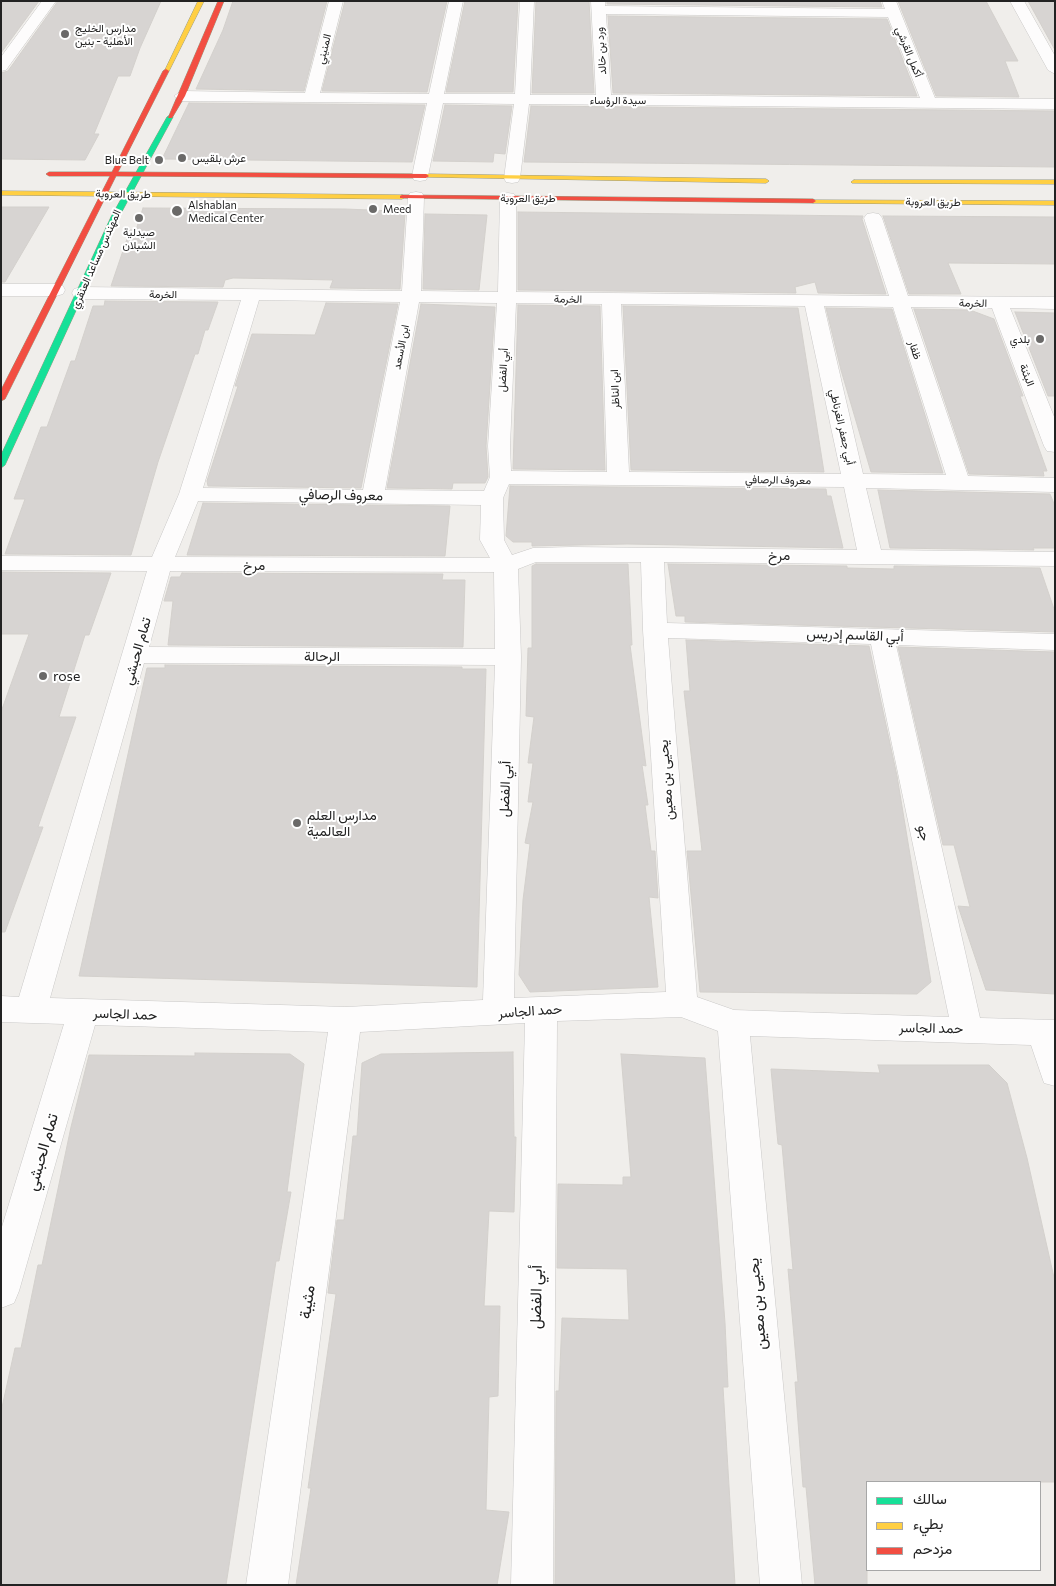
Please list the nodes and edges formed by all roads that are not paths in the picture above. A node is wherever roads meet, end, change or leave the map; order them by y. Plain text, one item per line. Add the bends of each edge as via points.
1 (49, 1) edge
2 (201, 1) edge
3 (221, 1) edge
4 (336, 1) edge
5 (456, 1) edge
6 (527, 1) edge
7 (1017, 1) edge
8 (598, 6) edge
9 (739, 6) edge
10 (804, 6) edge
11 (891, 7) edge
12 (1, 40) edge
13 (20, 40) junction
14 (1, 67) edge
15 (1055, 70) edge
16 (182, 96) junction
17 (311, 97) junction
18 (435, 100) junction
19 (522, 100) junction
20 (604, 100) junction
21 (929, 102) junction
22 (1055, 104) edge
23 (37, 174) dead end
24 (113, 175) junction
25 (137, 175) junction
26 (420, 176) junction
27 (512, 178) junction
28 (781, 181) dead end
29 (840, 182) dead end
30 (1055, 182) edge
31 (1, 193) edge
32 (104, 194) junction
33 (126, 195) junction
34 (416, 197) junction
35 (508, 198) junction
36 (1055, 203) edge
37 (872, 218) dead end
38 (1, 290) edge
39 (56, 290) junction
40 (81, 293) junction
41 (252, 294) junction
42 (411, 296) junction
43 (507, 298) junction
44 (612, 300) junction
45 (813, 300) junction
46 (899, 301) junction
47 (999, 303) junction
48 (1055, 303) edge
49 (1, 399) edge
50 (1055, 446) edge
51 (1, 465) edge
52 (500, 477) junction
53 (618, 478) junction
54 (854, 482) junction
55 (960, 482) junction
56 (1055, 485) edge
57 (190, 494) junction
58 (373, 496) junction
59 (492, 498) junction
60 (652, 555) junction
61 (870, 555) junction
62 (1055, 559) edge
63 (1, 563) edge
64 (160, 564) junction
65 (506, 565) junction
66 (655, 630) junction
67 (882, 636) junction
68 (1055, 642) edge
69 (136, 655) junction
70 (508, 657) junction
71 (682, 1004) junction
72 (541, 1009) junction
73 (16, 1010) edge
74 (83, 1013) junction
75 (498, 1013) junction
76 (346, 1020) junction
77 (733, 1023) junction
78 (967, 1029) junction
79 (1049, 1033) edge
80 (1055, 1073) edge
81 (1, 1291) edge
82 (268, 1585) edge
83 (532, 1585) edge
84 (781, 1585) edge

1 - 13 street
2 - 24 main road, المهندس مساعد العنقري
3 - 16 main road, المهندس مساعد العنقري
4 - 17 street, المنيني
5 - 18 street
6 - 19 street
7 - 15 street
8 - 9 street
8 - 20 street, ورد بن خالد
9 - 10 street
10 - 11 street
11 - 21 street, أكمل القرشي
12 - 13 street
13 - 14 street
16 - 17 street, سيدة الرؤساء
16 - 25 main road, المهندس مساعد العنقري
17 - 18 street, سيدة الرؤساء
18 - 19 street, سيدة الرؤساء
18 - 26 street
19 - 20 street, سيدة الرؤساء
19 - 27 street
20 - 21 street, سيدة الرؤساء
21 - 22 street, سيدة الرؤساء
23 - 24 main road, طريق العروبة
24 - 25 main road, طريق العروبة
24 - 32 main road, المهندس مساعد العنقري
25 - 26 main road, طريق العروبة
25 - 33 main road, المهندس مساعد العنقري
26 - 27 main road, طريق العروبة
27 - 28 main road, طريق العروبة
29 - 30 main road, طريق العروبة
31 - 32 main road, طريق العروبة
32 - 33 main road, طريق العروبة
32 - 39 main road, المهندس مساعد العنقري
33 - 34 main road, طريق العروبة
33 - 40 main road, المهندس مساعد العنقري
34 - 35 main road, طريق العروبة
34 - 42 street, ابن الأسعد
35 - 36 main road, طريق العروبة
35 - 43 street, أبي الفضل
37 - 46 street, ظفار
38 - 39 street
39 - 49 main road, المهندس مساعد العنقري
40 - 41 street, الخرمة
40 - 51 main road, المهندس مساعد العنقري
41 - 42 street, الخرمة
41 - 57 street, تمام الحبشي
42 - 43 street, الخرمة
42 - 58 street, ابن الأسعد
43 - 44 street, الخرمة
43 - 52 street, أبي الفضل
44 - 45 street, الخرمة
44 - 53 street, ابن الناظر
45 - 46 street, الخرمة
45 - 54 street, أبي جعفر الغرناطي
46 - 47 street, الخرمة
46 - 55 street, ظفار
47 - 48 street, الخرمة
47 - 50 street, البثنة
52 - 53 street, معروف الرصافي
52 - 59 street, أبي الفضل
53 - 54 street, معروف الرصافي
54 - 55 street, معروف الرصافي
54 - 61 street, أبي جعفر الغرناطي
55 - 56 street, معروف الرصافي
57 - 58 street, معروف الرصافي
57 - 64 street, تمام الحبشي
58 - 59 street, معروف الرصافي
59 - 65 street, أبي الفضل via 492,540
60 - 61 street, مرخ
60 - 65 street, مرخ via 533,554
60 - 66 street, يحيى بن معين
61 - 62 street, مرخ
63 - 64 street, مرخ
64 - 65 street, مرخ
64 - 69 street, تمام الحبشي
65 - 70 street, أبي الفضل
66 - 67 street, أبي القاسم إدريس
66 - 71 street, يحيى بن معين
67 - 68 street, أبي القاسم إدريس
67 - 78 street, جو
69 - 70 street, الرحالة
69 - 73 street, تمام الحبشي
70 - 75 street, أبي الفضل
71 - 72 street, حمد الجاسر
71 - 77 street, حمد الجاسر
72 - 75 street, حمد الجاسر
72 - 83 street, أبي الفضل
73 - 74 street, حمد الجاسر
74 - 76 street, حمد الجاسر
74 - 81 street, تمام الحبشي
75 - 76 street, حمد الجاسر
76 - 82 street, مثيبة
77 - 78 street, حمد الجاسر
77 - 84 street, يحيى بن معين
78 - 79 street, حمد الجاسر
79 - 80 street

